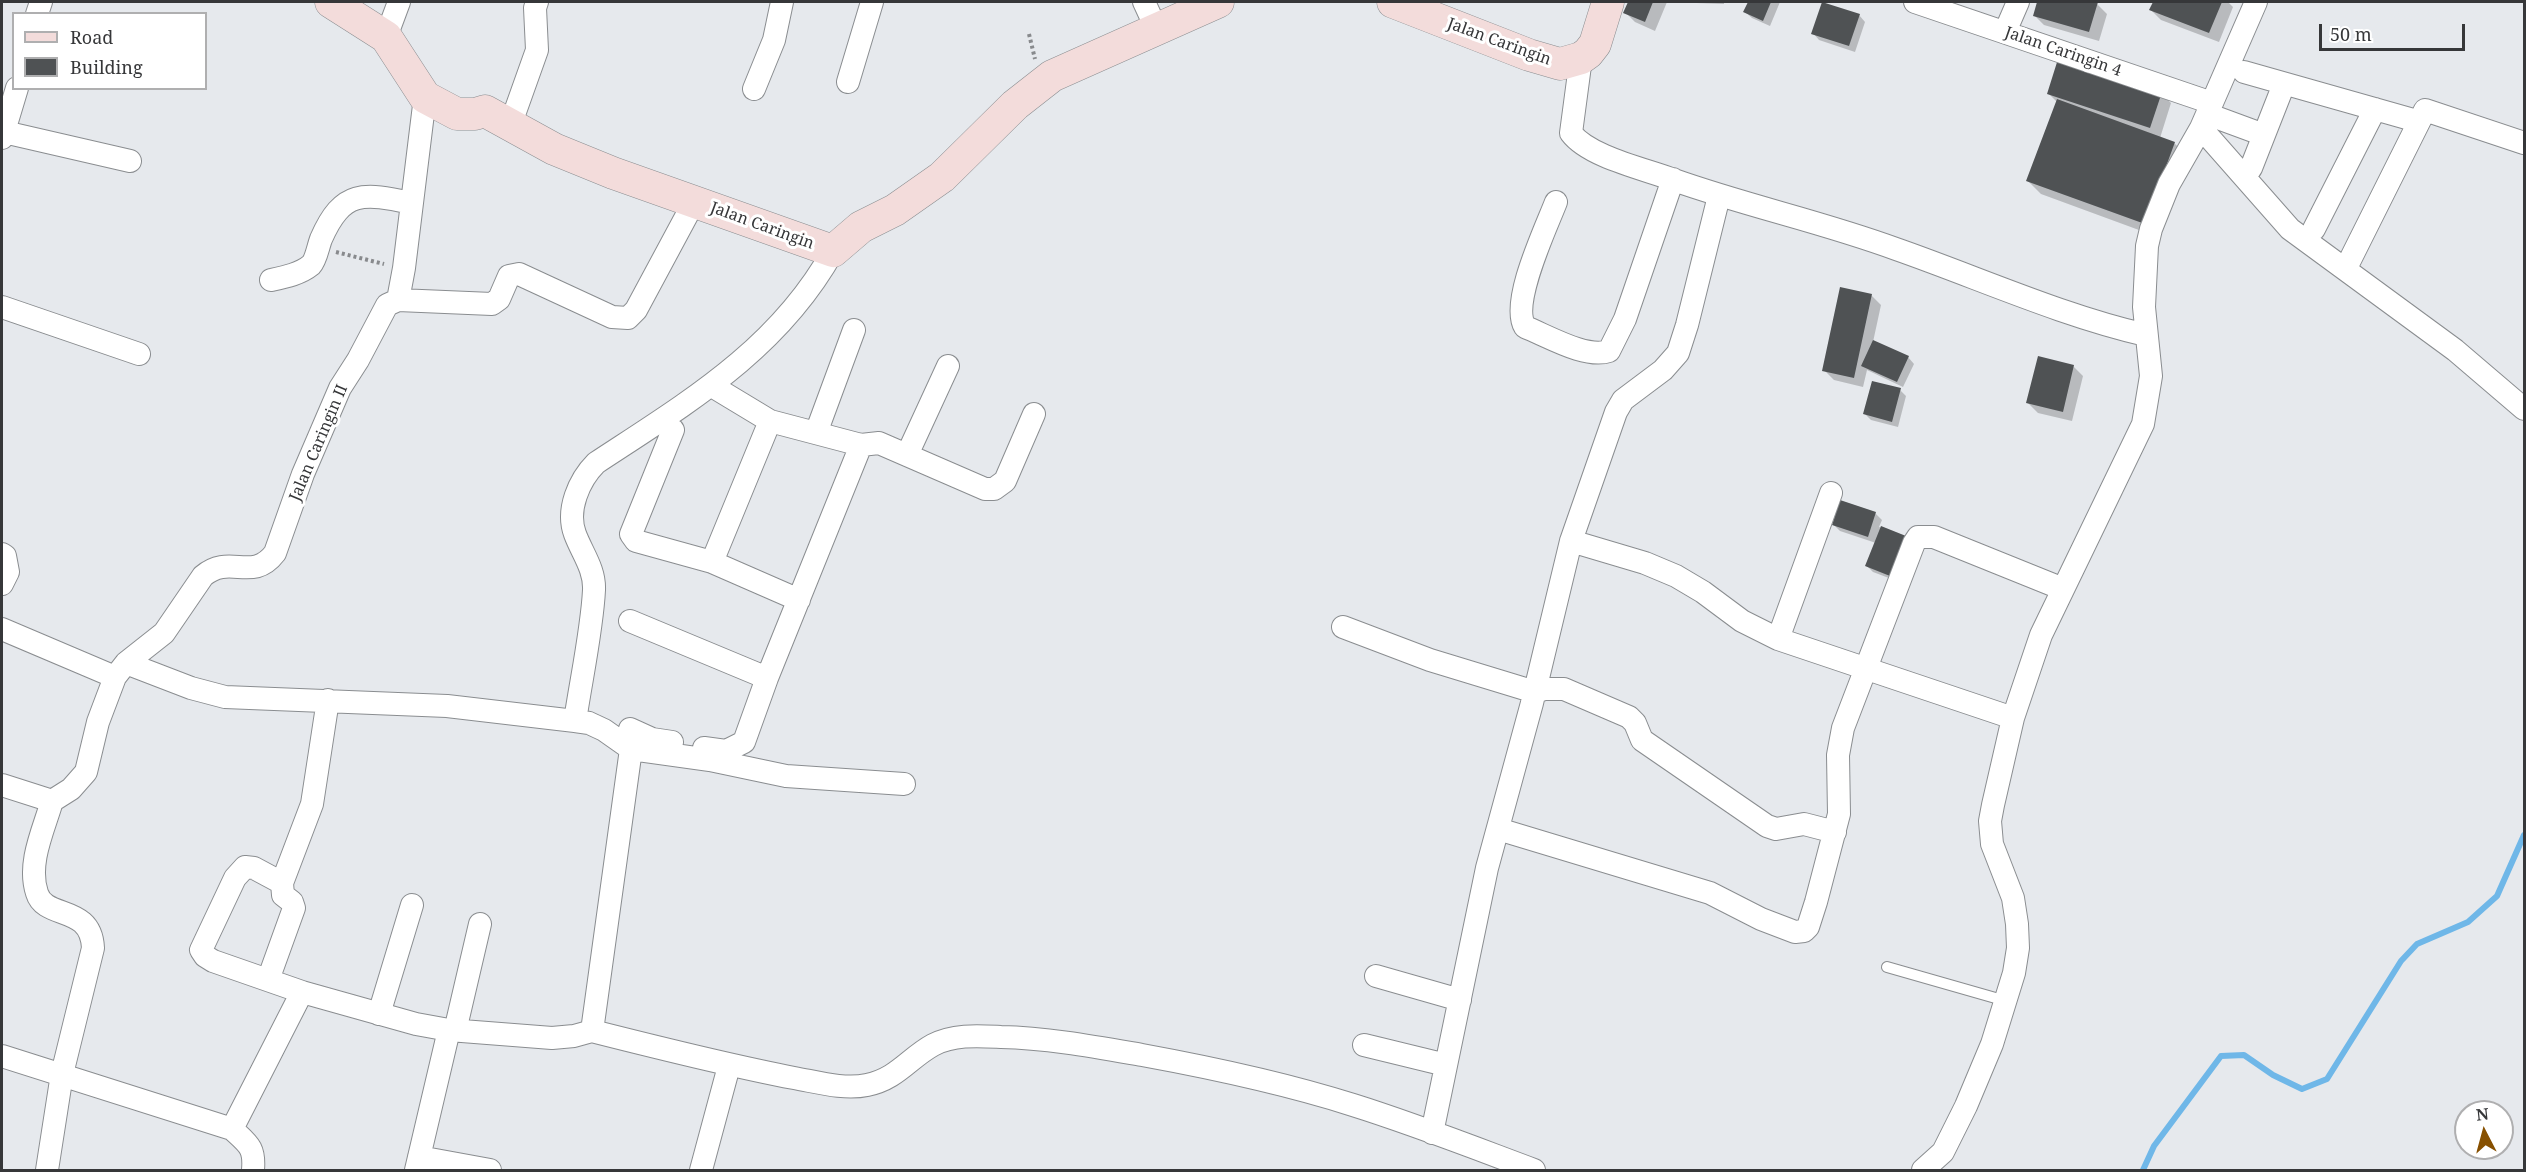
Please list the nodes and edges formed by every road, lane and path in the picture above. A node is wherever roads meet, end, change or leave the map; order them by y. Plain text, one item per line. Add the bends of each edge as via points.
1 (331, 2) edge
2 (399, 2) edge
3 (537, 2) edge
4 (782, 2) edge
5 (872, 2) edge
6 (1218, 2) edge
7 (1393, 2) edge
8 (1608, 2) edge
9 (1915, 2) edge
10 (2018, 2) edge
11 (2256, 2) edge
12 (1150, 15) edge
13 (2005, 32) junction
14 (386, 37) junction
15 (1581, 58) junction
16 (2244, 72) dead end
17 (848, 82) dead end
18 (2284, 84) junction
19 (754, 89) dead end
20 (15, 90) edge
21 (425, 98) junction
22 (2375, 109) junction
23 (2207, 115) junction
24 (2410, 118) dead end
25 (512, 123) junction
26 (4, 126) edge
27 (2264, 135) junction
28 (2524, 142) edge
29 (130, 161) dead end
30 (2251, 168) dead end
31 (1673, 179) junction
32 (1719, 196) junction
33 (1556, 201) dead end
34 (694, 202) junction
35 (412, 203) junction
36 (2314, 229) dead end
37 (832, 251) junction
38 (317, 264) junction
39 (404, 268) junction
40 (2346, 268) junction
41 (272, 280) dead end
42 (398, 300) junction
43 (2, 307) edge
44 (854, 330) dead end
45 (2146, 335) junction
46 (139, 354) dead end
47 (948, 366) dead end
48 (712, 386) junction
49 (2524, 409) edge
50 (1035, 414) dead end
51 (770, 421) junction
52 (673, 430) dead end
53 (816, 433) junction
54 (861, 445) junction
55 (907, 455) junction
56 (1831, 493) dead end
57 (1571, 541) junction
58 (2, 554) edge
59 (712, 562) junction
60 (2, 584) edge
61 (2063, 589) junction
62 (799, 600) junction
63 (630, 621) dead end
64 (1343, 627) dead end
65 (2, 628) edge
66 (1778, 639) junction
67 (1866, 668) junction
68 (121, 670) junction
69 (766, 678) junction
70 (1535, 692) junction
71 (328, 700) junction
72 (2013, 718) junction
73 (575, 721) junction
74 (630, 739) junction
75 (904, 784) dead end
76 (2, 785) edge
77 (52, 801) junction
78 (1498, 829) junction
79 (1835, 832) junction
80 (282, 883) junction
81 (412, 905) dead end
82 (480, 924) dead end
83 (1887, 967) dead end
84 (1377, 976) dead end
85 (268, 980) junction
86 (302, 992) junction
87 (1460, 1000) junction
88 (2006, 1001) junction
89 (379, 1014) junction
90 (452, 1030) junction
91 (592, 1031) junction
92 (1364, 1045) dead end
93 (2, 1056) edge
94 (1446, 1065) junction
95 (729, 1066) junction
96 (62, 1074) junction
97 (232, 1129) junction
98 (1432, 1133) junction
99 (418, 1164) edge
100 (47, 1170) edge
101 (253, 1170) edge
102 (490, 1170) edge
103 (701, 1170) edge
104 (1534, 1170) edge
105 (1923, 1170) edge

1 - 14 street
2 - 14 street
3 - 25 street via 537,50
4 - 19 street via 774,40
5 - 17 street
6 - 12 street, Jalan Caringin
7 - 15 street, Jalan Caringin via 1529,55 1560,64
8 - 15 street via 1595,44
9 - 13 street, Jalan Caringin 4
10 - 13 street
11 - 23 street
12 - 37 street, Jalan Caringin via 1052,76 1015,105 942,177 895,210 861,227
13 - 23 street, Jalan Caringin 4
14 - 21 street
15 - 31 street via 1571,133 1578,142 1597,152
16 - 18 street
18 - 22 street
18 - 27 street
20 - 26 street
21 - 25 street, Jalan Caringin via 457,114 485,111
21 - 35 street
22 - 24 street
22 - 36 street
23 - 27 street, Jalan Caringin 4
23 - 40 street via 2290,229
23 - 45 street via 2169,184 2151,229 2144,285
25 - 34 street, Jalan Caringin via 554,149
26 - 29 street
27 - 30 street
28 - 40 street via 2425,110
31 - 32 street
31 - 33 street via 1625,319 1609,351 1598,354 1525,327 1521,321 1523,292
32 - 45 street via 1894,248 2043,305
32 - 57 street via 1678,353 1663,370 1623,400 1616,412
34 - 37 street, Jalan Caringin
34 - 42 street via 628,318 612,317 519,274 509,276 499,299 492,304
35 - 38 street via 363,197 341,206 331,216
35 - 39 street
37 - 48 street via 799,305
38 - 39 path
38 - 41 street
39 - 42 street
40 - 49 street via 2455,350
42 - 68 street, Jalan Caringin II via 387,305 340,388 271,558 255,568 212,569 196,585 164,633
43 - 46 street
44 - 53 street
45 - 61 street via 2151,376 2143,424
47 - 55 street
48 - 51 street
48 - 73 street via 596,464 579,486 572,522 592,570 594,592
50 - 55 street via 1005,481 994,489 985,489
51 - 53 street
51 - 59 street
52 - 59 street via 631,534 636,541
53 - 54 street
54 - 55 street via 879,443
54 - 62 street
56 - 66 street
57 - 66 street via 1677,576 1742,621
57 - 70 street
58 - 60 street via 8,572
59 - 62 street
61 - 67 street via 1934,537 1918,537
61 - 72 street via 2041,635
62 - 69 street
63 - 69 street
64 - 70 street via 1430,660
65 - 68 street
66 - 67 street
67 - 72 street
67 - 79 street via 1843,728
68 - 71 street via 225,696
68 - 77 street via 98,722 86,772 71,789
69 - 74 street via 744,742 726,751
70 - 78 street
70 - 79 street via 1564,689 1629,717 1641,740 1772,828 1804,824
71 - 73 street via 447,706
71 - 80 street via 312,804
72 - 88 street via 1990,821 1992,844 2013,898 2017,924 2018,948
73 - 74 street
74 - 75 street via 786,776
74 - 91 street
76 - 77 street
77 - 96 street via 35,859 37,896 87,924 93,941
78 - 79 street via 1710,892 1795,932 1808,927
78 - 87 street
80 - 85 street via 283,895 294,908
80 - 85 street via 245,867 201,950 213,960
81 - 89 street
82 - 90 street
83 - 88 lane
84 - 87 street
85 - 86 street
86 - 89 street
86 - 97 street
87 - 94 street
88 - 105 street via 1966,1106 1943,1152
89 - 90 street
90 - 91 street via 552,1038
90 - 99 street
91 - 95 street
92 - 94 street
93 - 96 street
94 - 98 street
95 - 98 street via 830,1084 866,1086 901,1071 933,1045 948,1039 967,1036 1058,1041 1301,1089
95 - 103 street
96 - 97 street
96 - 100 street
97 - 101 street via 254,1153
98 - 104 street
99 - 102 street

